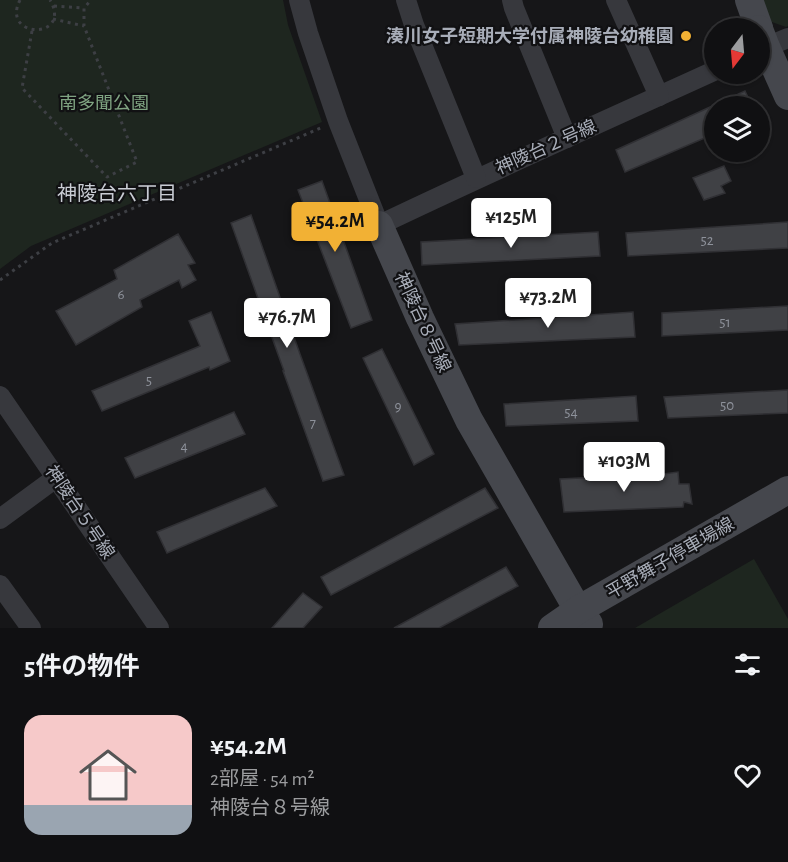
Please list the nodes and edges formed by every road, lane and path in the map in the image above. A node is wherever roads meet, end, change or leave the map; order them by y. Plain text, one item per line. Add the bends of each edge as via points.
1 (20, 0) edge
2 (51, 0) edge
3 (91, 0) edge
4 (298, 0) edge
5 (406, 0) edge
6 (512, 0) edge
7 (616, 0) edge
8 (749, 0) edge
9 (54, 6) junction
10 (84, 8) junction
11 (757, 18) edge
12 (53, 19) junction
13 (84, 26) junction
14 (32, 31) junction
15 (770, 49) edge
16 (704, 75) edge
17 (658, 96) junction
18 (788, 96) edge
19 (338, 121) junction
20 (567, 138) junction
21 (476, 178) junction
22 (379, 225) junction
23 (0, 279) edge
24 (0, 396) edge
25 (57, 477) junction
26 (788, 490) edge
27 (788, 510) edge
28 (0, 519) edge
29 (0, 585) edge
30 (583, 621) edge
31 (24, 626) edge
32 (159, 628) edge
33 (552, 628) edge

1 - 14 path via 17,20
2 - 9 path
3 - 10 path
4 - 19 street, 神陵台８号線
5 - 21 street
6 - 20 street
7 - 17 street
8 - 11 street
9 - 10 path
9 - 12 path
10 - 13 path
12 - 13 path
12 - 14 path via 44,29
13 - 14 path via 137,162 107,177 22,88
15 - 18 street
16 - 17 street, 神陵台２号線
17 - 20 street, 神陵台２号線
19 - 22 street, 神陵台８号線
19 - 23 path via 52,243
20 - 21 street, 神陵台２号線
21 - 22 street, 神陵台２号線
22 - 30 street, 神陵台８号線 via 469,420
24 - 25 street, 神陵台５号線
25 - 28 street
25 - 32 street, 神陵台５号線
26 - 30 street, 平野舞子停車場線
27 - 30 street, 平野舞子停車場線
29 - 31 street
30 - 33 street, 平野舞子停車場線

